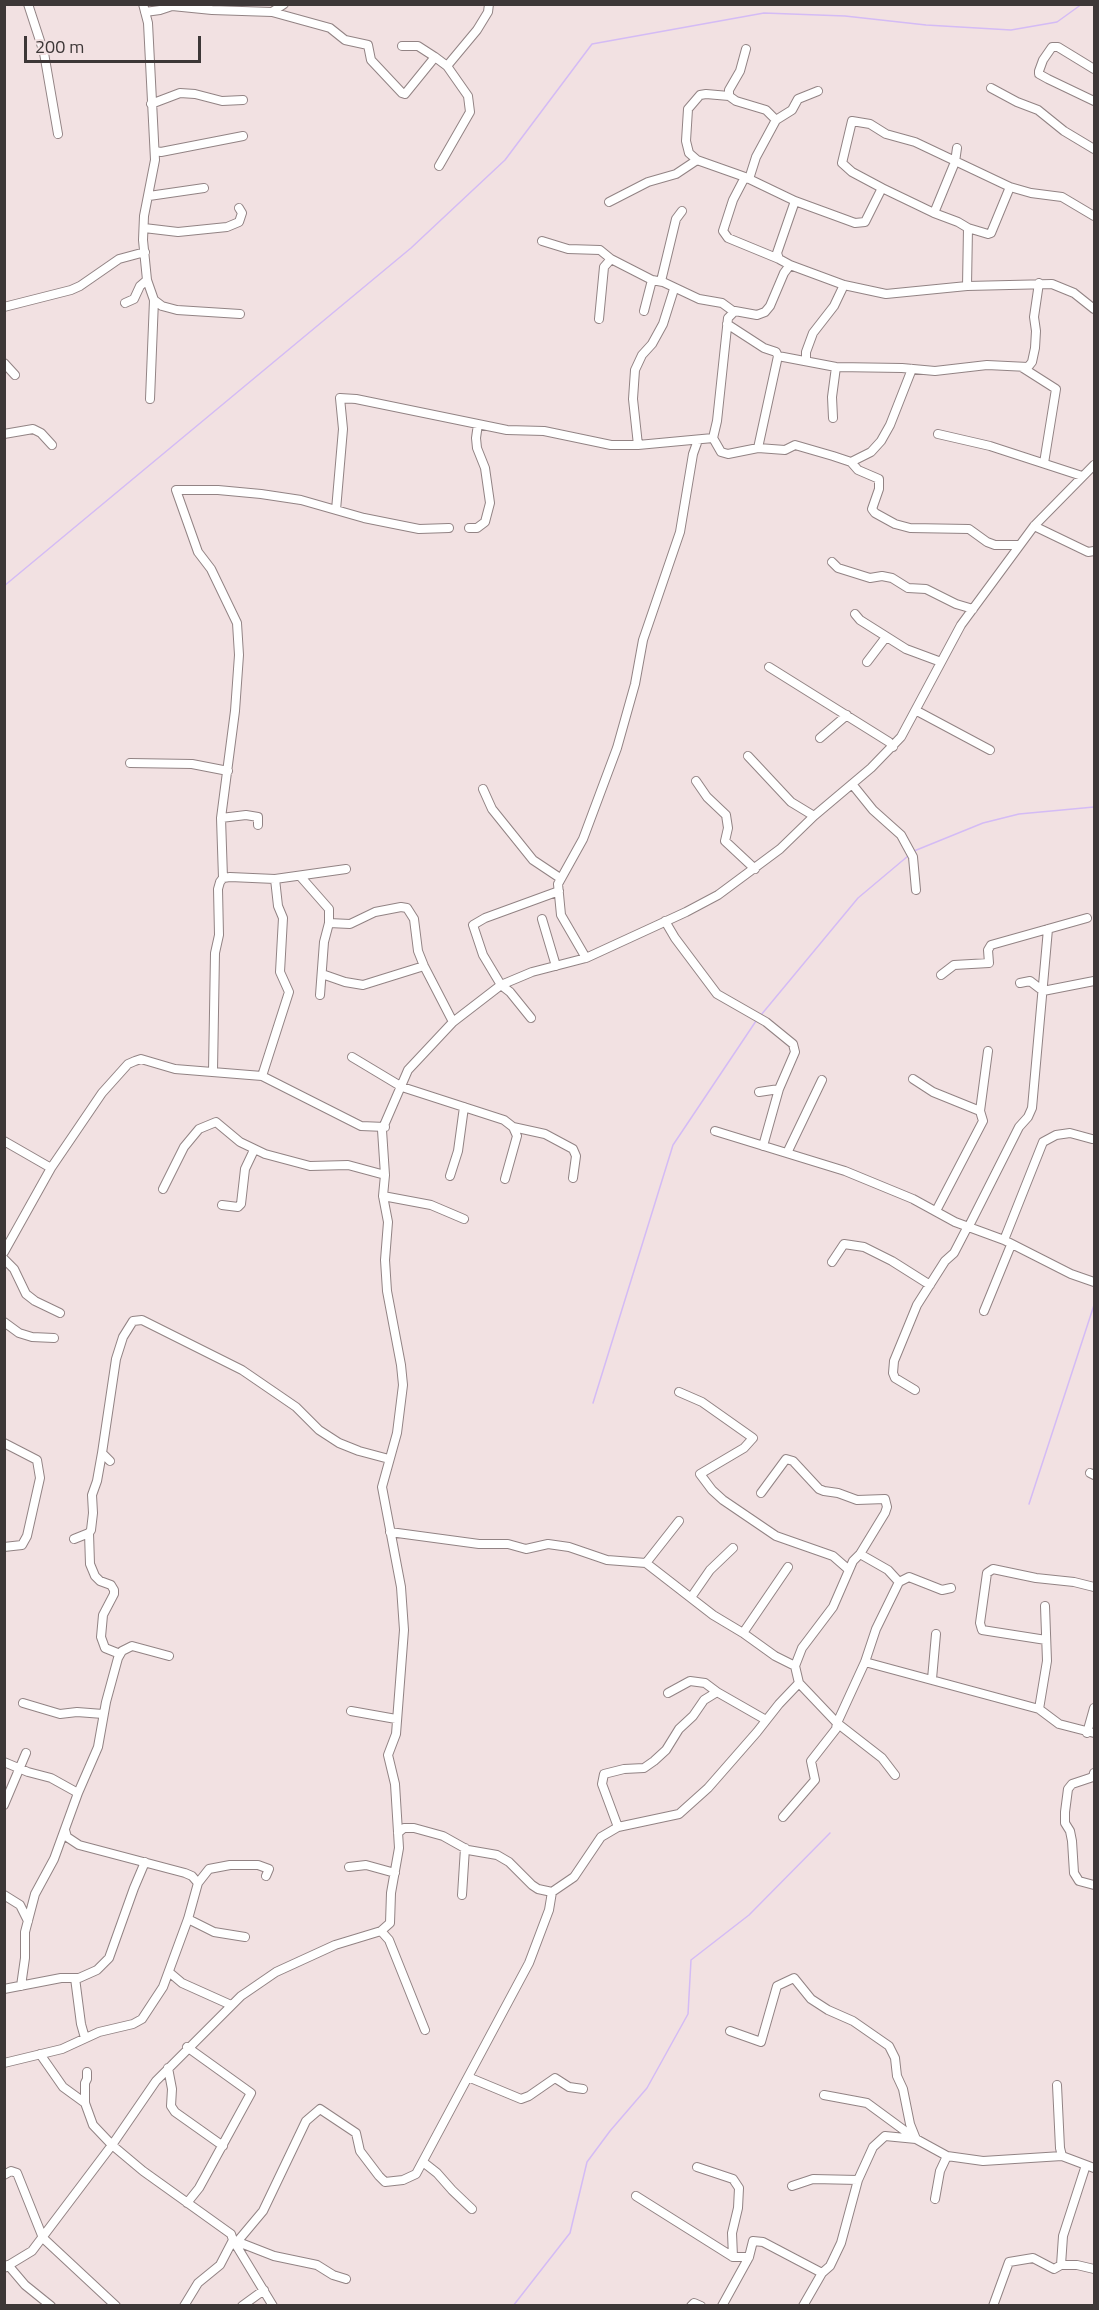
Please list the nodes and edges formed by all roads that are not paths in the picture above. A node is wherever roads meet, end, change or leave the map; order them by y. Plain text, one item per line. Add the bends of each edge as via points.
1 (28, 4) edge
2 (284, 4) edge
3 (489, 4) edge
4 (144, 8) edge
5 (272, 12) junction
6 (402, 46) dead end
7 (746, 49) dead end
8 (435, 57) junction
9 (447, 66) junction
10 (1095, 69) edge
11 (991, 88) dead end
12 (818, 91) dead end
13 (729, 96) junction
14 (243, 100) dead end
15 (1095, 101) edge
16 (151, 104) junction
17 (776, 120) junction
18 (58, 134) dead end
19 (243, 136) dead end
20 (957, 148) dead end
21 (1095, 148) edge
22 (155, 151) junction
23 (697, 160) junction
24 (956, 162) junction
25 (439, 166) dead end
26 (747, 178) junction
27 (1010, 187) junction
28 (204, 188) dead end
29 (882, 188) junction
30 (149, 196) junction
31 (795, 201) junction
32 (609, 202) dead end
33 (239, 208) dead end
34 (682, 211) dead end
35 (934, 213) junction
36 (1095, 216) edge
37 (144, 228) junction
38 (968, 228) junction
39 (542, 241) dead end
40 (145, 252) junction
41 (611, 259) junction
42 (780, 259) junction
43 (790, 265) junction
44 (147, 280) junction
45 (652, 280) junction
46 (661, 281) junction
47 (1039, 283) junction
48 (844, 285) junction
49 (967, 286) junction
50 (674, 289) junction
51 (154, 300) junction
52 (125, 303) dead end
53 (4, 307) edge
54 (1095, 309) edge
55 (644, 311) dead end
56 (733, 311) junction
57 (240, 314) dead end
58 (599, 319) dead end
59 (727, 324) junction
60 (778, 356) junction
61 (806, 361) junction
62 (4, 363) edge
63 (836, 367) junction
64 (1023, 368) junction
65 (912, 369) junction
66 (15, 375) dead end
67 (150, 399) dead end
68 (833, 418) dead end
69 (478, 424) junction
70 (4, 434) edge
71 (938, 434) dead end
72 (713, 438) junction
73 (698, 440) junction
74 (52, 445) dead end
75 (638, 446) junction
76 (758, 448) junction
77 (851, 462) junction
78 (1044, 463) junction
79 (1095, 465) edge
80 (1082, 476) junction
81 (336, 510) junction
82 (1034, 526) junction
83 (449, 528) dead end
84 (469, 528) dead end
85 (1018, 545) junction
86 (1095, 551) edge
87 (832, 562) dead end
88 (973, 609) junction
89 (855, 614) dead end
90 (886, 637) junction
91 (867, 662) dead end
92 (941, 662) junction
93 (769, 667) dead end
94 (917, 711) junction
95 (847, 716) junction
96 (820, 738) dead end
97 (893, 747) junction
98 (990, 750) dead end
99 (748, 756) dead end
100 (130, 763) dead end
101 (228, 771) junction
102 (696, 781) dead end
103 (852, 784) junction
104 (483, 789) dead end
105 (814, 816) junction
106 (221, 818) junction
107 (258, 825) dead end
108 (346, 869) dead end
109 (755, 869) junction
110 (300, 876) junction
111 (223, 878) junction
112 (560, 878) junction
113 (274, 879) junction
114 (916, 890) dead end
115 (559, 891) junction
116 (1087, 918) dead end
117 (542, 919) dead end
118 (665, 921) junction
119 (329, 923) junction
120 (1048, 929) junction
121 (586, 958) junction
122 (424, 966) junction
123 (556, 966) junction
124 (322, 974) junction
125 (941, 975) dead end
126 (1095, 981) edge
127 (1020, 983) dead end
128 (501, 985) junction
129 (1043, 991) junction
130 (320, 995) dead end
131 (531, 1018) dead end
132 (453, 1022) junction
133 (988, 1051) dead end
134 (352, 1057) dead end
135 (213, 1071) junction
136 (262, 1076) junction
137 (913, 1079) dead end
138 (822, 1080) dead end
139 (402, 1087) junction
140 (779, 1089) junction
141 (759, 1092) dead end
142 (464, 1107) junction
143 (980, 1112) junction
144 (385, 1127) junction
145 (513, 1127) junction
146 (715, 1131) dead end
147 (1092, 1139) dead end
148 (4, 1141) edge
149 (763, 1146) junction
150 (254, 1150) junction
151 (787, 1153) junction
152 (51, 1168) junction
153 (385, 1175) junction
154 (450, 1176) dead end
155 (573, 1178) dead end
156 (505, 1179) dead end
157 (163, 1189) dead end
158 (383, 1196) junction
159 (222, 1205) dead end
160 (936, 1211) junction
161 (464, 1219) dead end
162 (969, 1226) junction
163 (1008, 1242) junction
164 (4, 1252) edge
165 (4, 1259) edge
166 (832, 1262) dead end
167 (1095, 1282) edge
168 (930, 1285) junction
169 (984, 1311) dead end
170 (60, 1313) dead end
171 (4, 1322) edge
172 (54, 1338) dead end
173 (915, 1390) dead end
174 (680, 1392) dead end
175 (4, 1443) edge
176 (102, 1453) junction
177 (389, 1459) junction
178 (110, 1461) dead end
179 (760, 1493) dead end
180 (679, 1521) dead end
181 (390, 1532) junction
182 (89, 1533) junction
183 (74, 1539) dead end
184 (4, 1547) edge
185 (734, 1548) dead end
186 (860, 1554) junction
187 (646, 1563) junction
188 (788, 1567) dead end
189 (849, 1570) junction
190 (899, 1582) junction
191 (1095, 1587) edge
192 (951, 1588) dead end
193 (692, 1596) junction
194 (1045, 1606) dead end
195 (743, 1633) junction
196 (936, 1635) dead end
197 (1046, 1640) junction
198 (120, 1654) junction
199 (169, 1656) dead end
200 (865, 1662) junction
201 (795, 1666) junction
202 (932, 1679) junction
203 (799, 1683) junction
204 (717, 1692) junction
205 (669, 1693) dead end
206 (23, 1703) dead end
207 (1095, 1708) edge
208 (1039, 1709) junction
209 (351, 1711) dead end
210 (103, 1714) junction
211 (396, 1719) junction
212 (766, 1720) junction
213 (837, 1723) junction
214 (1091, 1733) edge
215 (26, 1753) dead end
216 (4, 1761) edge
217 (19, 1767) junction
218 (1095, 1773) edge
219 (895, 1775) dead end
220 (78, 1793) junction
221 (4, 1805) edge
222 (783, 1817) dead end
223 (618, 1827) junction
224 (398, 1833) junction
225 (66, 1834) junction
226 (465, 1848) junction
227 (145, 1862) junction
228 (349, 1867) dead end
229 (395, 1873) junction
230 (266, 1875) dead end
231 (198, 1883) junction
232 (1095, 1885) edge
233 (552, 1892) junction
234 (4, 1895) edge
235 (462, 1895) dead end
236 (188, 1919) junction
237 (28, 1921) junction
238 (381, 1931) junction
239 (244, 1937) dead end
240 (168, 1975) junction
241 (75, 1978) junction
242 (21, 1986) junction
243 (4, 1989) edge
244 (219, 2002) junction
245 (231, 2005) junction
246 (224, 2013) junction
247 (425, 2030) dead end
248 (730, 2031) dead end
249 (85, 2038) junction
250 (187, 2047) junction
251 (40, 2054) junction
252 (4, 2062) edge
253 (168, 2068) junction
254 (87, 2072) dead end
255 (468, 2077) junction
256 (1057, 2085) dead end
257 (583, 2089) dead end
258 (824, 2095) dead end
259 (85, 2103) junction
260 (916, 2139) junction
261 (112, 2145) junction
262 (223, 2146) junction
263 (947, 2156) junction
264 (1062, 2156) junction
265 (423, 2162) junction
266 (1090, 2166) edge
267 (697, 2167) dead end
268 (4, 2175) edge
269 (858, 2180) junction
270 (792, 2186) dead end
271 (636, 2196) dead end
272 (935, 2199) dead end
273 (187, 2203) junction
274 (472, 2209) dead end
275 (43, 2238) junction
276 (235, 2241) junction
277 (733, 2257) junction
278 (749, 2257) junction
279 (1061, 2265) junction
280 (6, 2266) edge
281 (1093, 2268) edge
282 (822, 2273) junction
283 (1095, 2277) edge
284 (346, 2279) dead end
285 (264, 2290) junction
286 (51, 2306) edge
287 (116, 2306) edge
288 (184, 2306) edge
289 (242, 2306) edge
290 (273, 2306) edge
291 (691, 2306) edge
292 (701, 2306) edge
293 (722, 2306) edge
294 (803, 2306) edge
295 (993, 2306) edge

1 - 18 street via 44,53
2 - 5 street
3 - 9 street via 477,30
4 - 5 street
4 - 16 street
5 - 8 street via 330,28 345,40 368,45 371,60 405,94
6 - 8 street via 418,46
7 - 13 street
8 - 9 street
9 - 25 street via 468,96 470,112
10 - 15 street via 1052,47 1039,74
11 - 21 street via 1038,110
12 - 17 street via 798,99 792,110
13 - 17 street via 766,110
13 - 23 street via 700,95 688,109 686,141 689,153
14 - 16 street via 222,101 180,93
16 - 22 street
17 - 26 street
19 - 22 street
20 - 24 street
22 - 30 street
23 - 26 street
23 - 32 street via 676,174 648,182
24 - 27 street
24 - 29 street via 870,124 852,121 842,163
24 - 35 street
26 - 31 street
26 - 42 street via 733,200 723,231 728,238
27 - 36 street via 1062,197
27 - 38 street via 991,233
28 - 30 street
29 - 31 street via 865,222 855,223
29 - 35 street
30 - 37 street
31 - 42 street via 777,253
33 - 37 street via 239,222 227,227 178,232
34 - 46 street via 676,219
35 - 38 street
37 - 40 street
38 - 49 street
39 - 41 street via 568,249 600,250
40 - 44 street
40 - 53 street via 119,259 70,290
41 - 45 street
41 - 58 street via 604,267
42 - 43 street
43 - 48 street
43 - 56 street via 765,312 757,315
44 - 51 street
44 - 52 street via 134,299
45 - 46 street
45 - 55 street
46 - 50 street
47 - 49 street
47 - 54 street via 1066,289
47 - 64 street via 1035,348 1032,362
48 - 49 street via 897,295
48 - 61 street via 813,333
50 - 56 street via 722,303
50 - 75 street via 663,324 635,370 633,399
51 - 57 street via 177,310
51 - 67 street
56 - 59 street
59 - 60 street
59 - 72 street
60 - 61 street
60 - 76 street
61 - 63 street
62 - 66 street
63 - 65 street
63 - 68 street
64 - 65 street via 987,365 943,371
64 - 78 street via 1056,388
65 - 77 street via 881,441 871,452
69 - 75 street via 544,431 611,446
69 - 81 street via 340,398 343,429
69 - 84 street via 477,448 485,468 490,503 484,522
70 - 74 street via 33,429
71 - 78 street
72 - 73 street
72 - 76 street via 721,452 728,454
73 - 75 street
73 - 112 street via 680,532 643,639 617,748 583,839
76 - 77 street via 804,447
77 - 85 street via 858,470 879,479 872,509 895,524 969,529 995,545
78 - 80 street
79 - 80 street
80 - 82 street
81 - 83 street via 419,529
81 - 101 street via 261,494 176,490 198,552 211,568 237,623 239,655
82 - 85 street
82 - 86 street via 1088,552
85 - 88 street
87 - 88 street via 838,568 870,578 882,576 908,588 926,589
88 - 92 street
89 - 90 street
90 - 91 street
90 - 92 street
92 - 94 street
93 - 95 street
94 - 97 street
94 - 98 street
95 - 96 street
95 - 97 street
97 - 103 street
99 - 105 street via 791,802
100 - 101 street via 192,764
101 - 106 street
102 - 109 street via 726,815 725,841
103 - 105 street
103 - 114 street via 901,835 913,857
104 - 112 street via 492,809 532,860
105 - 109 street
106 - 107 street via 258,817
106 - 111 street
108 - 110 street
109 - 118 street via 718,895
110 - 113 street
110 - 119 street via 329,909
111 - 113 street
111 - 135 street via 218,889
112 - 115 street
113 - 136 street via 283,918 280,972 289,992
115 - 121 street via 561,915
115 - 128 street via 474,924 483,955
116 - 120 street
117 - 123 street
118 - 121 street
118 - 140 street via 717,994 766,1022 793,1044 795,1052
119 - 122 street via 350,924 375,912 407,908 414,919
119 - 124 street
120 - 125 street via 991,945 989,963 954,964
120 - 129 street
121 - 123 street
122 - 124 street via 363,985
122 - 132 street
123 - 128 street
124 - 130 street
126 - 129 street
127 - 129 street via 1030,981
128 - 131 street
128 - 132 street
129 - 162 street via 1031,1112
132 - 139 street via 408,1070
133 - 143 street
134 - 139 street
135 - 136 street
135 - 152 street via 175,1070 141,1059 128,1064 102,1093
136 - 144 street via 362,1126
137 - 143 street
138 - 151 street
139 - 142 street
139 - 144 street
140 - 141 street
140 - 149 street
142 - 145 street via 504,1120
142 - 154 street
143 - 160 street via 983,1121
144 - 153 street
145 - 155 street via 546,1134 573,1149
145 - 156 street via 517,1136
146 - 149 street
147 - 163 street via 1070,1133 1043,1142
148 - 152 street
149 - 151 street
150 - 153 street via 304,1165 348,1165
150 - 157 street via 216,1122 207,1124 183,1147
150 - 159 street via 245,1168 241,1204
151 - 160 street via 844,1171
152 - 164 street
153 - 158 street
158 - 161 street via 431,1204
158 - 177 street via 388,1222 387,1291 403,1385 398,1433
160 - 162 street
162 - 163 street
162 - 168 street
163 - 167 street via 1071,1275
163 - 169 street
165 - 170 street via 14,1269 26,1294
166 - 168 street via 844,1244 864,1247
168 - 173 street via 913,1312 892,1367 895,1378
171 - 172 street via 19,1333
174 - 189 street via 702,1402 753,1438 744,1448 700,1474 711,1490 776,1536 833,1556
175 - 184 street via 37,1460 40,1478 27,1536 22,1545
176 - 177 street via 116,1359 123,1337 133,1322 142,1320 242,1370 339,1443
176 - 178 street
176 - 182 street via 92,1495 93,1521
177 - 181 street via 382,1487
179 - 186 street via 786,1459 793,1461 819,1489 856,1500 885,1499 885,1513
180 - 187 street
181 - 187 street via 526,1549 548,1544 607,1560
181 - 211 street via 404,1620
182 - 183 street
182 - 198 street via 90,1564 95,1576 114,1590 103,1615 101,1637 105,1648
185 - 193 street via 710,1570
186 - 189 street
186 - 190 street via 888,1570
187 - 193 street
188 - 195 street
189 - 201 street via 833,1607 802,1647
190 - 192 street via 909,1577 942,1590
190 - 200 street
191 - 197 street via 993,1569 987,1573 982,1630
193 - 195 street via 713,1615
194 - 197 street
195 - 201 street
196 - 202 street
197 - 208 street via 1046,1671
198 - 199 street via 132,1646
198 - 210 street
200 - 202 street
200 - 213 street
201 - 203 street
202 - 208 street
203 - 212 street
203 - 213 street
204 - 205 street via 705,1683 690,1681
204 - 212 street
204 - 223 street via 704,1700 654,1761 644,1768 604,1774 602,1784
206 - 210 street via 60,1714
207 - 214 street
208 - 214 street via 1059,1724
209 - 211 street
210 - 220 street via 98,1747
211 - 224 street via 396,1734 388,1755 395,1784
212 - 223 street via 708,1788 680,1814
213 - 219 street via 882,1758
213 - 222 street via 811,1761 815,1780
215 - 217 street
216 - 217 street
217 - 220 street
217 - 221 street
218 - 232 street via 1068,1789 1065,1812 1074,1873 1079,1881
220 - 225 street
223 - 233 street via 601,1837 574,1876
224 - 226 street via 414,1828 443,1836
224 - 229 street
225 - 227 street via 80,1845
225 - 237 street via 34,1894
226 - 233 street via 503,1858 532,1885
226 - 235 street
227 - 231 street via 192,1876
227 - 241 street via 109,1958 97,1970
228 - 229 street via 366,1865
229 - 238 street via 391,1917
230 - 231 street via 268,1869 258,1865 230,1865 209,1869
231 - 236 street
233 - 255 street via 529,1963
234 - 237 street via 20,1905
236 - 239 street via 214,1932
236 - 240 street
237 - 242 street
238 - 245 street via 335,1945 276,1972
238 - 247 street via 389,1940
240 - 244 street
240 - 249 street via 142,2019
241 - 242 street
241 - 249 street
242 - 243 street
244 - 245 street
244 - 246 street
245 - 246 street
246 - 250 street
248 - 260 street via 761,2043 777,1986 794,1978 811,1999 889,2046
249 - 251 street
250 - 253 street
250 - 262 street via 251,2093
251 - 252 street
251 - 259 street via 63,2087
253 - 261 street
253 - 262 street via 171,2106 175,2112
254 - 259 street
255 - 257 street via 520,2099 555,2078 569,2087
255 - 265 street
256 - 264 street
258 - 260 street via 867,2103
259 - 261 street via 93,2125
260 - 263 street
260 - 269 street via 885,2136 873,2147
261 - 273 street
261 - 275 street
262 - 273 street
263 - 264 street via 983,2161
263 - 272 street
264 - 266 street
265 - 274 street
265 - 276 street via 416,2174 385,2182 360,2151 356,2133 320,2109 306,2121 263,2211
266 - 279 street via 1063,2236
267 - 277 street via 733,2180 739,2187 732,2233
268 - 275 street via 17,2173
269 - 270 street via 813,2179
269 - 282 street via 841,2243 830,2266
271 - 277 street
273 - 276 street
275 - 280 street via 27,2255
275 - 287 street
276 - 284 street via 316,2265
276 - 285 street
276 - 288 street via 220,2265 198,2283
277 - 278 street
278 - 282 street via 753,2241 763,2242
278 - 293 street
279 - 281 street
279 - 295 street via 1054,2269 1033,2259 1009,2262
280 - 286 street
281 - 283 street
282 - 294 street
285 - 289 street
285 - 290 street
291 - 292 street

